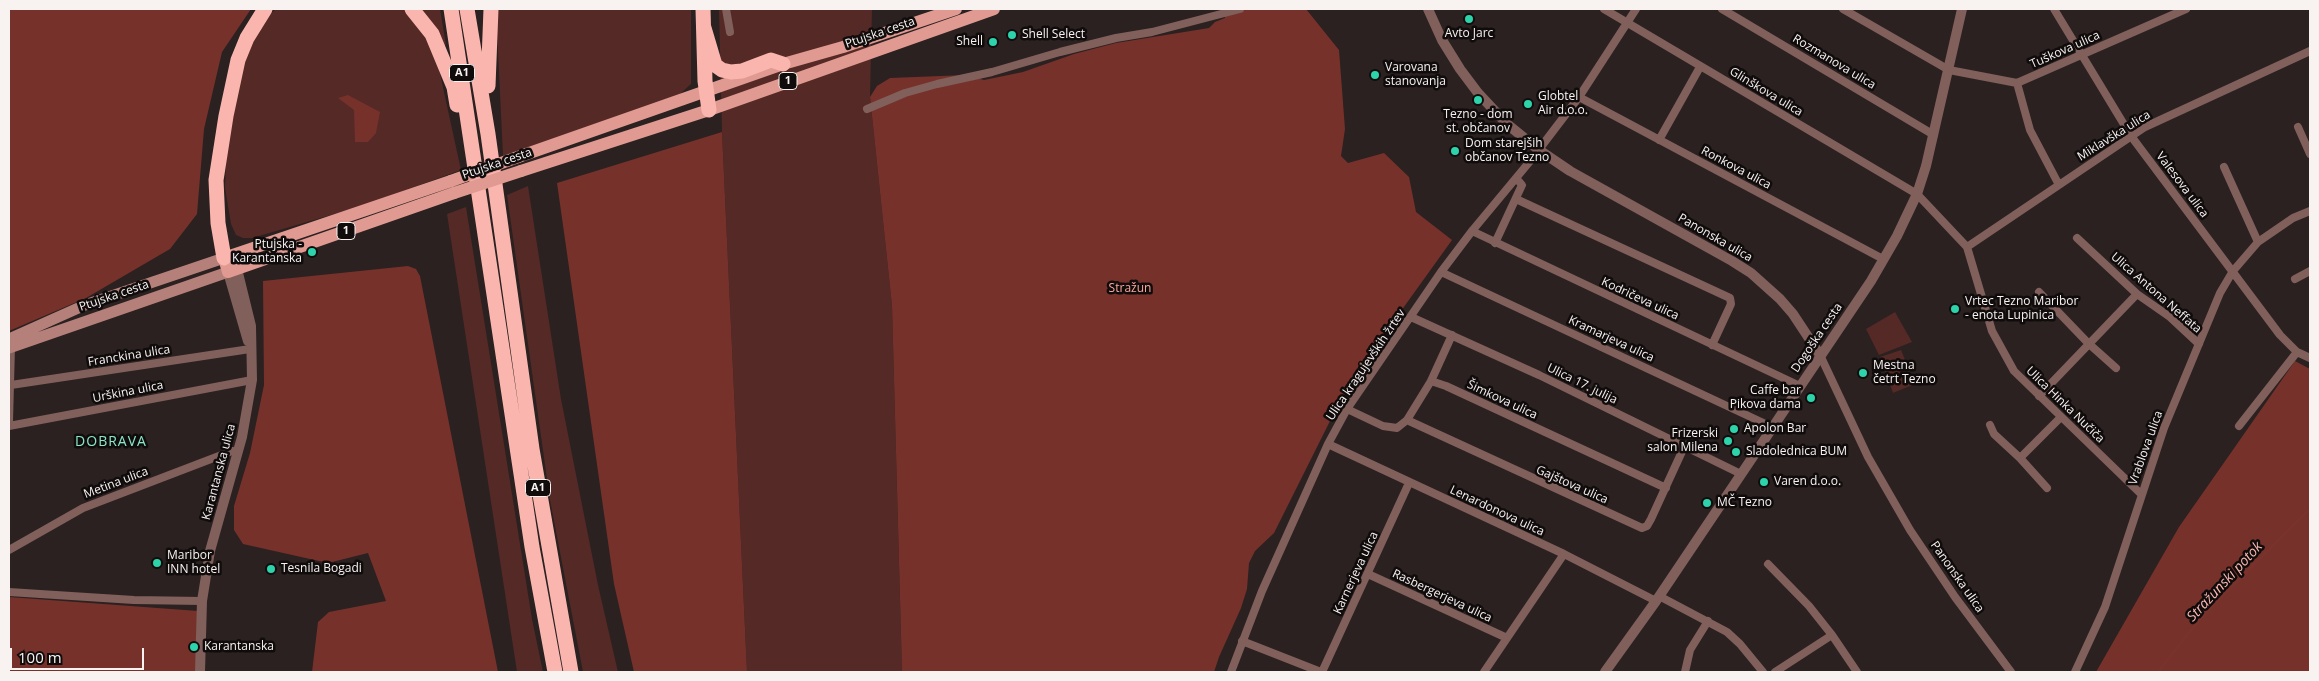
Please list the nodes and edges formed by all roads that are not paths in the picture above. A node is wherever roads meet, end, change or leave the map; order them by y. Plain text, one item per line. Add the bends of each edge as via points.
1 (265, 9) edge
2 (412, 9) edge
3 (451, 9) edge
4 (467, 9) edge
5 (491, 9) edge
6 (703, 9) edge
7 (726, 9) edge
8 (956, 9) edge
9 (994, 9) edge
10 (1240, 9) edge
11 (1428, 9) edge
12 (1604, 9) edge
13 (1636, 9) edge
14 (1722, 9) edge
15 (1843, 9) edge
16 (1962, 9) edge
17 (2054, 9) edge
18 (2186, 9) edge
19 (1627, 22) junction
20 (704, 28) junction
21 (730, 32) dead end
22 (2310, 51) edge
23 (2081, 55) junction
24 (783, 64) junction
25 (1700, 67) junction
26 (1949, 70) junction
27 (2017, 83) junction
28 (705, 92) junction
29 (1579, 97) junction
30 (867, 109) dead end
31 (709, 110) junction
32 (2298, 127) dead end
33 (488, 134) junction
34 (1934, 135) junction
35 (2131, 136) junction
36 (472, 138) junction
37 (1659, 140) junction
38 (1539, 150) junction
39 (2310, 154) edge
40 (2224, 167) dead end
41 (1516, 178) junction
42 (2059, 185) junction
43 (453, 187) junction
44 (1917, 194) junction
45 (1516, 199) junction
46 (2310, 210) edge
47 (1472, 231) junction
48 (2077, 238) dead end
49 (2258, 242) junction
50 (1495, 243) junction
51 (1968, 247) junction
52 (1883, 259) junction
53 (230, 264) junction
54 (2233, 271) junction
55 (2310, 271) edge
56 (1441, 272) junction
57 (2295, 279) dead end
58 (2039, 292) dead end
59 (2137, 294) junction
60 (1411, 317) junction
61 (1452, 335) junction
62 (2088, 344) junction
63 (2199, 344) junction
64 (9, 345) edge
65 (1712, 345) junction
66 (250, 349) junction
67 (2297, 352) junction
68 (1820, 355) junction
69 (2310, 358) edge
70 (2116, 368) dead end
71 (252, 380) junction
72 (1431, 381) junction
73 (11, 386) junction
74 (1800, 386) junction
75 (2039, 396) junction
76 (1348, 409) junction
77 (2061, 417) junction
78 (1407, 420) junction
79 (9, 422) edge
80 (1990, 425) dead end
81 (9, 426) edge
82 (2239, 426) dead end
83 (1772, 427) junction
84 (1328, 444) junction
85 (1685, 445) junction
86 (238, 452) junction
87 (2020, 458) junction
88 (1741, 474) junction
89 (1409, 483) junction
90 (1666, 488) junction
91 (2048, 488) dead end
92 (2141, 494) junction
93 (9, 550) edge
94 (1564, 554) junction
95 (1768, 564) dead end
96 (1368, 574) junction
97 (9, 592) edge
98 (1657, 599) junction
99 (202, 600) junction
100 (1708, 622) junction
101 (1832, 635) junction
102 (1507, 638) junction
103 (1242, 641) junction
104 (200, 672) edge
105 (555, 672) edge
106 (571, 672) edge
107 (1231, 672) edge
108 (1321, 672) edge
109 (1484, 672) edge
110 (1605, 672) edge
111 (1685, 672) edge
112 (1763, 672) edge
113 (1776, 672) edge
114 (1857, 672) edge
115 (2011, 672) edge
116 (2075, 672) edge

1 - 53 highway via 246,38 238,60 216,180 216,196
2 - 36 highway via 432,34 454,87 462,127
3 - 36 highway, A1
4 - 33 highway, A1
5 - 33 highway via 487,63 492,116
6 - 20 highway
7 - 21 street
8 - 24 main road, Ptujska cesta / 1
9 - 31 main road, Ptujska cesta / 1
10 - 30 street via 904,92
11 - 38 street, Panonska ulica via 1451,55 1478,93 1507,124
12 - 19 street, Glinškova ulica
13 - 19 street, Ulica kragujevških žrtev
14 - 34 street, Rozmanova ulica
15 - 26 street
16 - 26 street, Dogoška cesta
17 - 23 street, Valesova ulica
18 - 23 street, Tuškova ulica
19 - 25 street, Glinškova ulica
19 - 29 street, Ulica kragujevških žrtev
20 - 24 highway via 715,65 722,70 742,71 771,60
20 - 28 highway
22 - 35 street, Miklavška ulica
23 - 27 street, Tuškova ulica
23 - 35 street, Valesova ulica
24 - 28 main road, Ptujska cesta / 1
25 - 37 street
25 - 44 street, Glinškova ulica
26 - 27 street
26 - 34 street, Dogoška cesta
27 - 42 street via 2030,130
28 - 31 highway
28 - 43 main road, Ptujska cesta / 1, bridge via 518,158
29 - 37 street, Ronkova ulica
29 - 38 street, Ulica kragujevških žrtev
31 - 43 main road, Ptujska cesta / 1, bridge via 521,171
32 - 39 street
33 - 106 highway, A1 via 532,449
34 - 44 street, Dogoška cesta
35 - 42 street, Miklavška ulica
35 - 54 street, Valesova ulica
36 - 105 highway, A1 via 532,546
37 - 52 street, Ronkova ulica
38 - 41 street, Ulica kragujevških žrtev
38 - 68 street, Panonska ulica via 1751,274 1793,314
40 - 49 street
41 - 45 street via 1522,186
41 - 47 street, Ulica kragujevških žrtev
42 - 51 street, Miklavška ulica
43 - 53 main road, Ptujska cesta / 1
44 - 51 street, Ulica Hinka Nučiča
44 - 52 street, Dogoška cesta
45 - 50 street
45 - 65 street via 1730,298 1731,304
46 - 49 street, Vrablova ulica
47 - 50 street, Kodričeva ulica
47 - 56 street, Ulica kragujevških žrtev
48 - 59 street, Ulica Antona Neffata
49 - 54 street, Vrablova ulica
50 - 65 street, Kodričeva ulica
51 - 75 street, Ulica Hinka Nučiča via 2000,350 2014,371
52 - 68 street, Dogoška cesta
53 - 64 main road, Ptujska cesta
53 - 64 main road, Ptujska cesta via 85,305
53 - 66 street, Karantanska ulica via 251,326
54 - 63 street, Vrablova ulica
54 - 67 street, Valesova ulica via 2280,335
55 - 57 street
56 - 60 street, Ulica kragujevških žrtev
56 - 83 street, Kramarjeva ulica
58 - 62 street
59 - 62 street
59 - 63 street, Ulica Antona Neffata via 2170,317
60 - 61 street, Ulica 17. julija
60 - 76 street, Ulica kragujevških žrtev
61 - 72 street
61 - 85 street, Ulica 17. julija
62 - 70 street
62 - 75 street
63 - 92 street, Vrablova ulica
64 - 73 street
65 - 74 street, Kodričeva ulica
66 - 71 street, Karantanska ulica
66 - 73 street, Franckina ulica
67 - 69 street, Valesova ulica
67 - 82 street
68 - 74 street, Dogoška cesta
68 - 115 street, Panonska ulica via 1868,456 1910,530 1951,592
71 - 81 street, Urškina ulica
71 - 86 street, Karantanska ulica
72 - 78 street
72 - 90 street, Šimkova ulica
73 - 79 street
74 - 83 street, Dogoška cesta
75 - 77 street, Ulica Hinka Nučiča
76 - 78 street via 1392,429 1402,426
76 - 84 street, Ulica kragujevških žrtev
77 - 87 street
77 - 92 street, Ulica Hinka Nučiča
78 - 90 street, Gajštova ulica via 1642,528 1647,526
80 - 87 street via 1994,434
83 - 88 street, Dogoška cesta
84 - 89 street, Lenardonova ulica
84 - 103 street, Ulica kragujevških žrtev
85 - 88 street, Ulica 17. julija
85 - 90 street, Gajštova ulica
86 - 93 street, Metina ulica via 232,451 83,508
86 - 99 street, Karantanska ulica via 210,551
87 - 91 street
88 - 98 street, Dogoška cesta
89 - 94 street, Lenardonova ulica
89 - 96 street, Karnerjeva ulica
92 - 116 street, Vrablova ulica via 2114,583
94 - 98 street, Lenardonova ulica
94 - 102 street
95 - 101 street
96 - 102 street, Rasbergerjeva ulica
96 - 108 street, Karnerjeva ulica
97 - 99 street via 134,600
98 - 100 street, Lenardonova ulica
98 - 110 street, Dogoška cesta
99 - 104 street, Karantanska ulica
100 - 111 street via 1693,645
100 - 112 street, Lenardonova ulica via 1727,632
101 - 113 street
101 - 114 street
102 - 109 street
103 - 107 street, Ulica kragujevških žrtev
103 - 108 street

